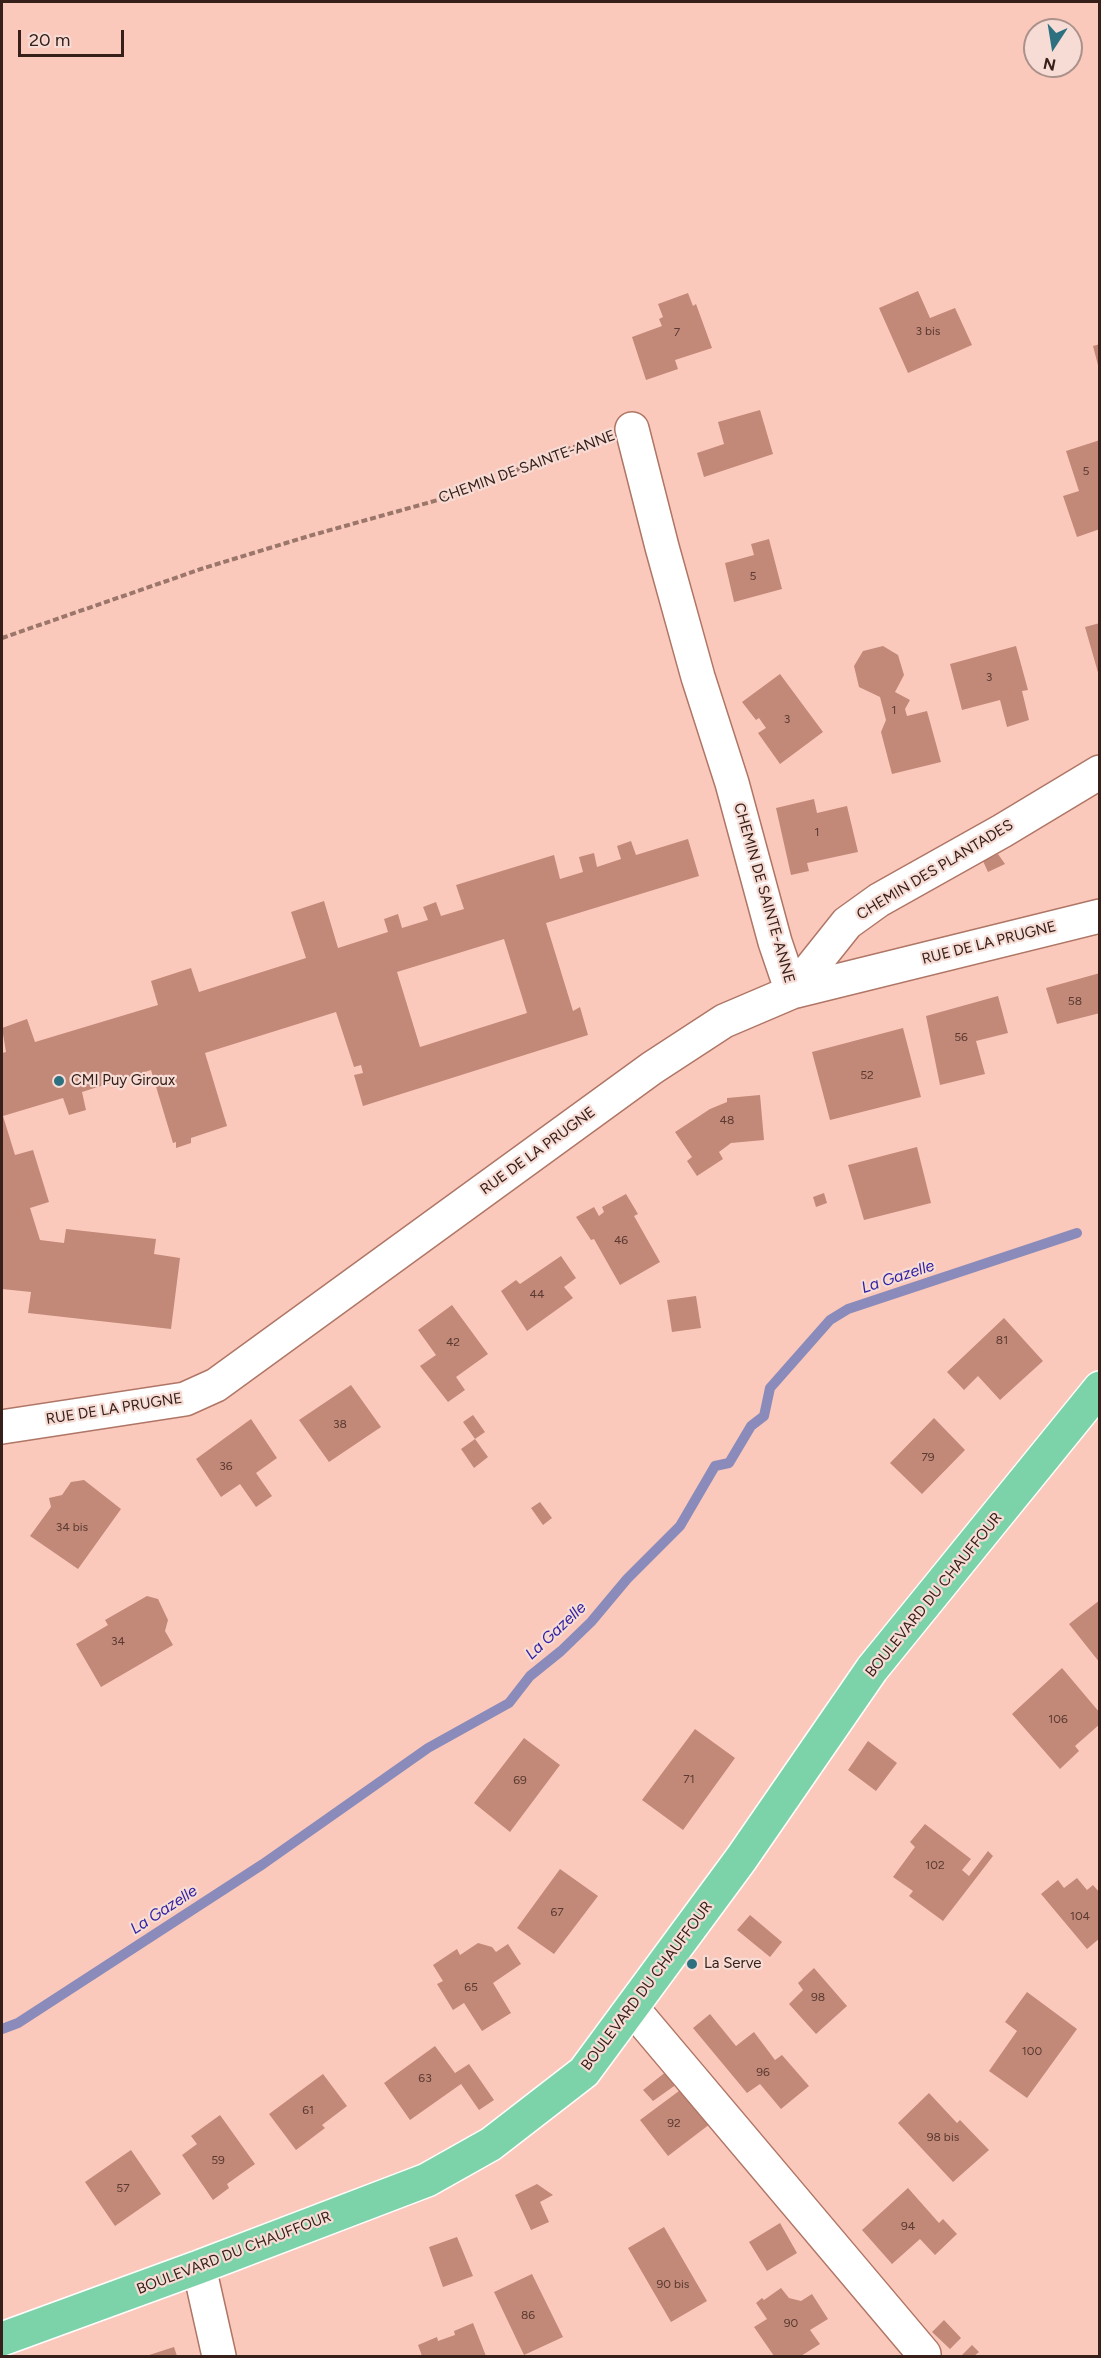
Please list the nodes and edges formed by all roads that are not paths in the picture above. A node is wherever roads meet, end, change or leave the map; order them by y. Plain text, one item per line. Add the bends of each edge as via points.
1 (632, 429) road end
2 (1100, 772) edge
3 (1100, 916) edge
4 (792, 992) junction
5 (1100, 1388) edge
6 (2, 1427) edge
7 (632, 2008) junction
8 (199, 2267) junction
9 (2, 2338) edge
10 (924, 2354) dead end
11 (219, 2356) edge

1 - 4 street, CHEMIN DE SAINTE-ANNE via 695,666
2 - 4 street, CHEMIN DES PLANTADES via 879,900 847,923
3 - 4 street, RUE DE LA PRUGNE
4 - 6 street, RUE DE LA PRUGNE via 724,1021 652,1068 216,1385 185,1399
5 - 7 main road, BOULEVARD DU CHAUFFOUR via 872,1670
7 - 8 main road, BOULEVARD DU CHAUFFOUR via 584,2072 491,2144 428,2180
7 - 10 street
8 - 9 main road, BOULEVARD DU CHAUFFOUR
8 - 11 street

